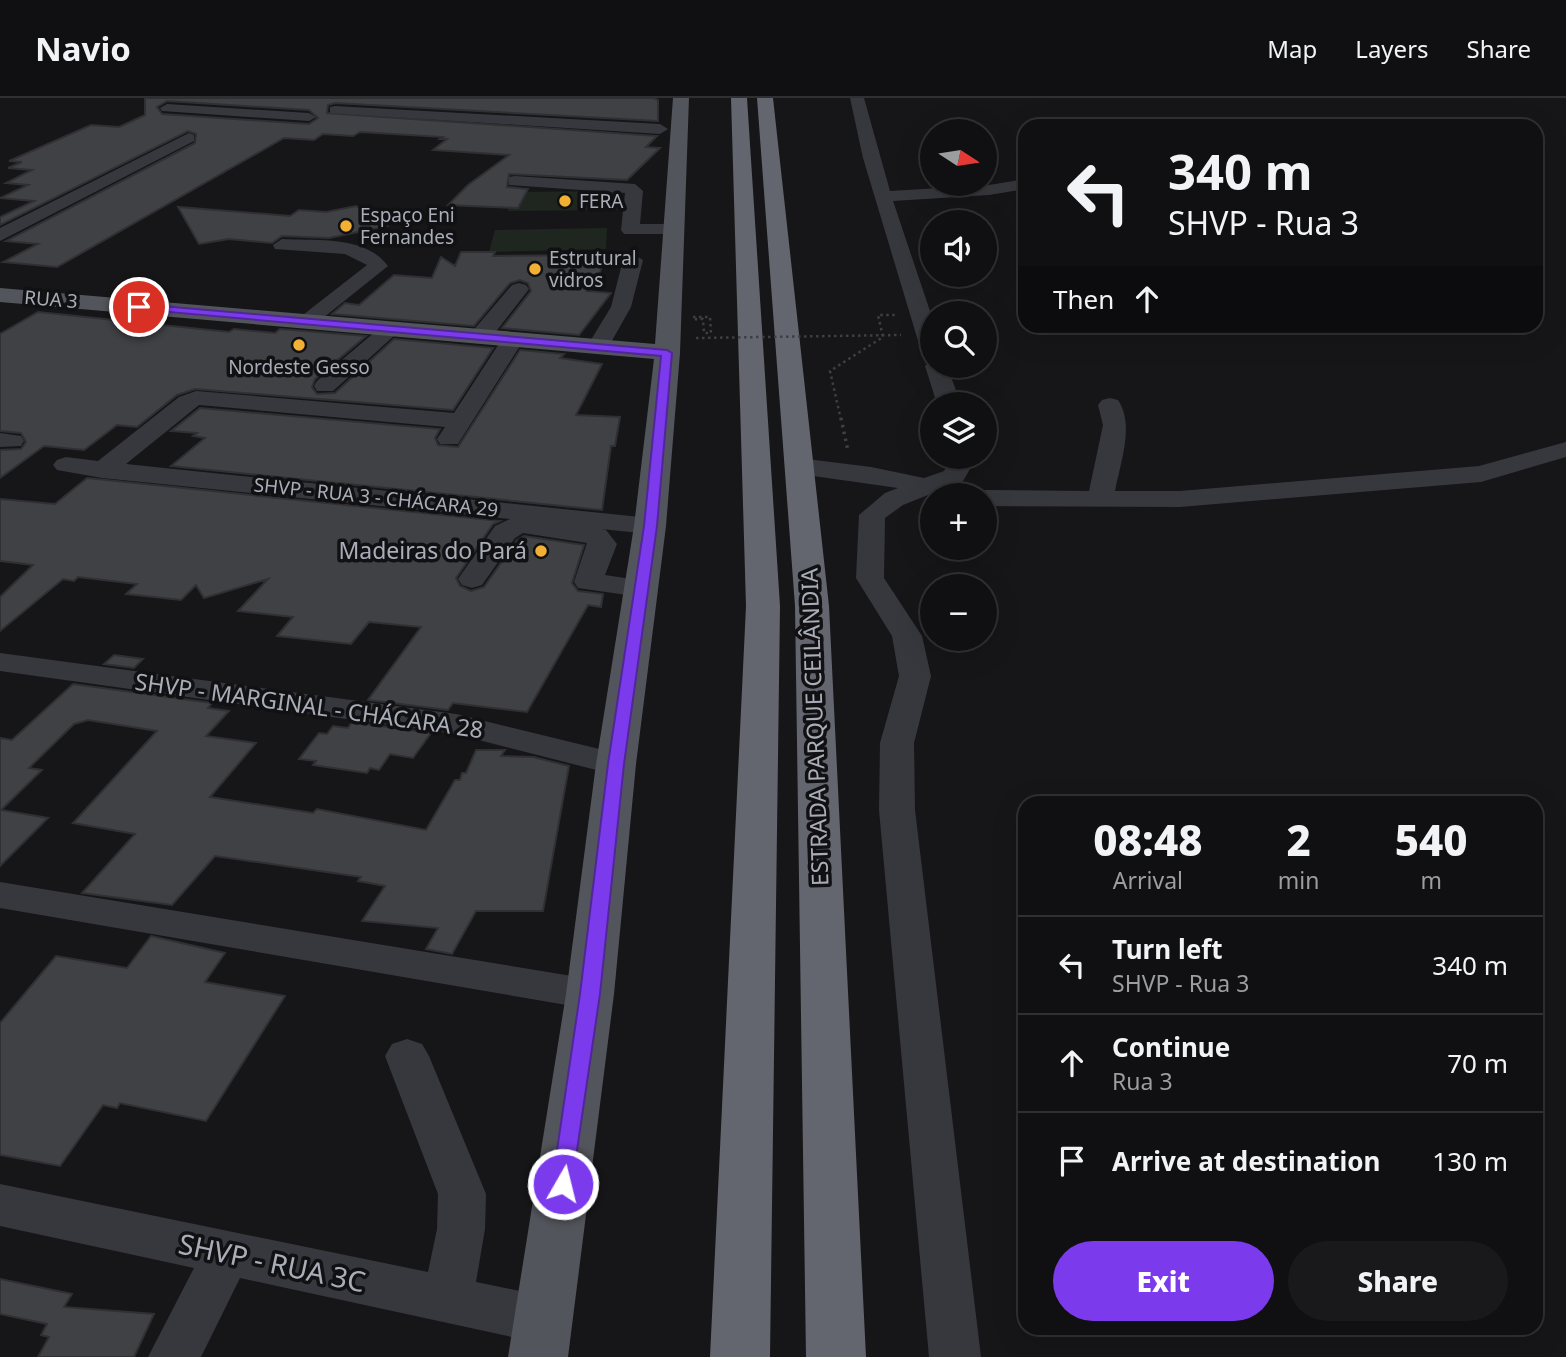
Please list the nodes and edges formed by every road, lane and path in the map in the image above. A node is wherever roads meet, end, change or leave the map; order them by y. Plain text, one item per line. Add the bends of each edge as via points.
1 (262, 98) edge
2 (739, 98) edge
3 (765, 98) edge
4 (857, 98) edge
5 (522, 105) dead end
6 (167, 108) dead end
7 (335, 110) dead end
8 (234, 112) junction
9 (670, 114) edge
10 (309, 117) dead end
11 (501, 120) junction
12 (189, 138) dead end
13 (515, 181) dead end
14 (1018, 185) edge
15 (883, 197) junction
16 (674, 229) junction
17 (630, 230) junction
18 (0, 235) edge
19 (282, 245) dead end
20 (519, 289) dead end
21 (0, 295) edge
22 (920, 313) edge
23 (710, 317) dead end
24 (306, 322) junction
25 (389, 330) junction
26 (479, 338) junction
27 (512, 341) junction
28 (681, 345) junction
29 (597, 348) junction
30 (325, 386) dead end
31 (1110, 405) dead end
32 (1566, 449) edge
33 (66, 465) dead end
34 (799, 466) junction
35 (958, 469) edge
36 (102, 470) junction
37 (852, 473) junction
38 (936, 483) edge
39 (920, 486) edge
40 (920, 489) edge
41 (997, 498) edge
42 (1101, 498) junction
43 (650, 526) junction
44 (472, 579) dead end
45 (641, 588) junction
46 (0, 662) edge
47 (616, 764) junction
48 (0, 895) edge
49 (590, 994) junction
50 (407, 1056) dead end
51 (0, 1205) edge
52 (226, 1253) junction
53 (447, 1300) junction
54 (541, 1339) edge
55 (174, 1357) edge
56 (740, 1357) edge
57 (836, 1357) edge
58 (955, 1357) edge

1 - 8 street
2 - 56 highway via 763,607
3 - 34 highway, ESTRADA PARQUE CEILÂNDIA
4 - 15 street
5 - 11 street
6 - 8 street
7 - 11 street
8 - 10 street
9 - 11 street
9 - 16 main road
12 - 18 street
13 - 17 street via 629,188 634,191
14 - 15 street
15 - 22 street
16 - 17 street
16 - 28 main road
17 - 29 street via 632,256 621,307
19 - 24 street via 356,251 371,256 378,266
20 - 26 street
21 - 24 main road, RUA 3
23 - 28 path via 711,333 704,333 703,319 696,319
24 - 25 main road, RUA 3
25 - 26 main road, RUA 3
25 - 30 street
26 - 27 main road, RUA 3
27 - 29 main road, RUA 3
27 - 36 street via 453,430 196,398
28 - 29 main road, RUA 3
28 - 37 path, bridge via 901,335 896,315 878,315 883,337 831,370
28 - 43 main road
31 - 42 street via 1115,425
32 - 42 street via 1481,474 1180,499
33 - 36 street, SHVP - RUA 3 - CHÁCARA 29
34 - 37 street
34 - 57 highway, ESTRADA PARQUE CEILÂNDIA via 812,606
35 - 38 street via 954,476
36 - 43 street, SHVP - RUA 3 - CHÁCARA 29
37 - 39 street
40 - 58 street via 894,499 872,515 870,578 907,636 915,676 897,743 897,810
41 - 42 street
43 - 45 main road
44 - 45 street via 505,532 524,524 596,536 603,544 588,582
45 - 47 main road
46 - 47 street, SHVP - MARGINAL - CHÁCARA 28 via 456,724
47 - 49 main road
48 - 49 street
49 - 54 main road
50 - 53 street via 462,1194 461,1229
51 - 52 street, SHVP - RUA 3C
52 - 53 street, SHVP - RUA 3C
52 - 55 street
53 - 54 street, SHVP - RUA 3C

